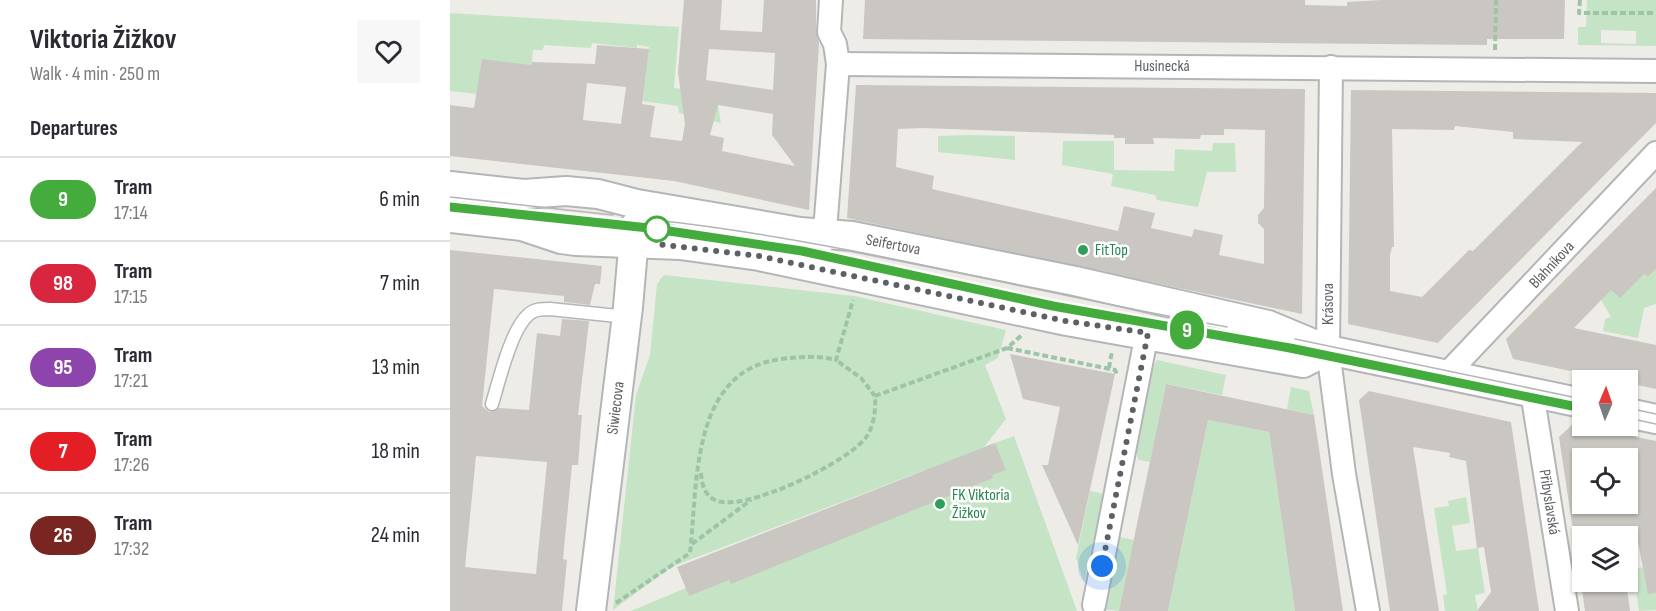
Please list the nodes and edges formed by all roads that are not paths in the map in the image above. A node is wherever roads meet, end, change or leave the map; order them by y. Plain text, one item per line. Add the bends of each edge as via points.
1 (831, 0) edge
2 (838, 64) junction
3 (1331, 66) junction
4 (1656, 71) edge
5 (1656, 153) edge
6 (450, 186) edge
7 (637, 204) junction
8 (450, 218) edge
9 (822, 234) junction
10 (633, 244) junction
11 (816, 269) junction
12 (627, 316) junction
13 (1148, 333) junction
14 (1328, 350) junction
15 (1446, 375) junction
16 (1532, 392) junction
17 (1572, 401) edge
18 (492, 404) dead end
19 (1638, 415) edge
20 (1656, 419) edge
21 (1094, 605) dead end
22 (603, 608) edge
23 (1368, 611) edge
24 (1567, 611) edge

1 - 2 street via 829,32
2 - 3 street, Husinecká
2 - 9 street
3 - 4 street, Husinecká
3 - 14 street, Krásova
5 - 15 street, Blahníkova
6 - 7 street, Seifertova via 524,194 598,194
7 - 9 street, Seifertova
7 - 10 street, Siwiecova
8 - 10 street via 522,226 561,239
9 - 11 street
9 - 14 street, Seifertova via 852,236 1107,288 1268,325
10 - 11 street via 680,245
10 - 12 street, Siwiecova
11 - 13 street via 1066,321
12 - 18 lane via 550,309 538,309 528,315 518,328
12 - 22 street, Siwiecova
13 - 14 street via 1303,363
13 - 21 street
14 - 15 street, Seifertova
14 - 23 street, Krásova
15 - 16 street, Seifertova
16 - 17 street, Seifertova
16 - 24 street, Přibyslavská
19 - 20 street

